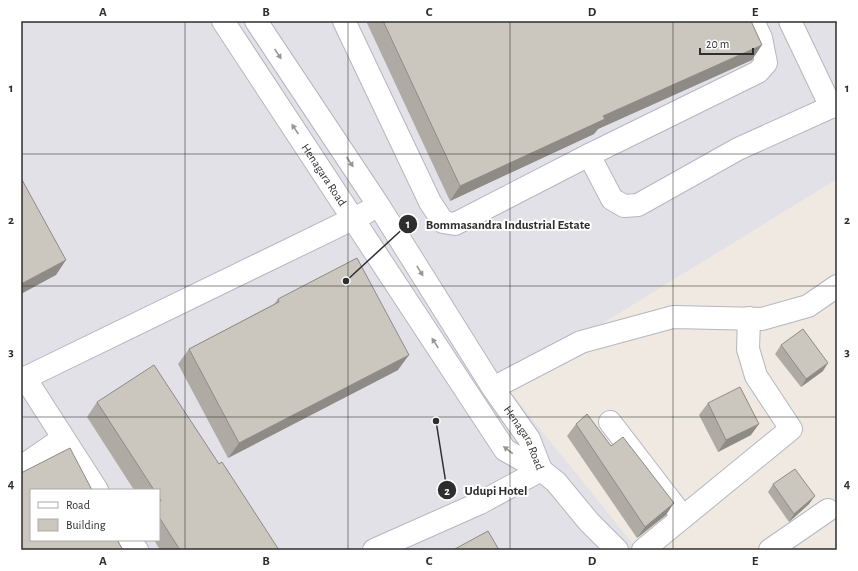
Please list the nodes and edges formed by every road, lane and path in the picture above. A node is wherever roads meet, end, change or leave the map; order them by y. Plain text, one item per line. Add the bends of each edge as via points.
1 (223, 21) edge
2 (256, 21) edge
3 (344, 21) edge
4 (753, 21) edge
5 (790, 21) edge
6 (834, 106) edge
7 (589, 155) junction
8 (379, 206) junction
9 (354, 218) junction
10 (837, 286) edge
11 (749, 318) junction
12 (23, 379) edge
13 (493, 388) junction
14 (610, 422) dead end
15 (63, 438) junction
16 (21, 467) edge
17 (541, 470) junction
18 (96, 489) edge
19 (828, 510) dead end
20 (683, 517) junction
21 (131, 541) edge
22 (137, 550) edge
23 (374, 550) edge
24 (617, 550) edge
25 (643, 550) edge
26 (770, 550) edge

9 -> 1 street, Henagara Road
2 -> 8 street, Henagara Road
3 - 7 street via 430,202 443,222 455,224
4 - 7 street via 761,38 766,64 758,72
5 - 6 street
6 - 7 street via 738,149 638,205 624,206 612,200
8 - 9 street
8 -> 13 street, Henagara Road
9 - 12 street
17 -> 9 street, Henagara Road via 505,450
10 - 11 street via 808,306 762,319
11 - 13 street via 673,317 581,342
11 - 20 street via 748,349 756,376 791,429
12 - 15 street
13 - 17 street, Henagara Road via 529,439
14 - 20 street
15 - 16 street
15 - 18 street
17 - 23 street via 480,503
17 - 24 street via 556,482 589,522
19 - 26 street
20 - 25 street
21 - 22 street

